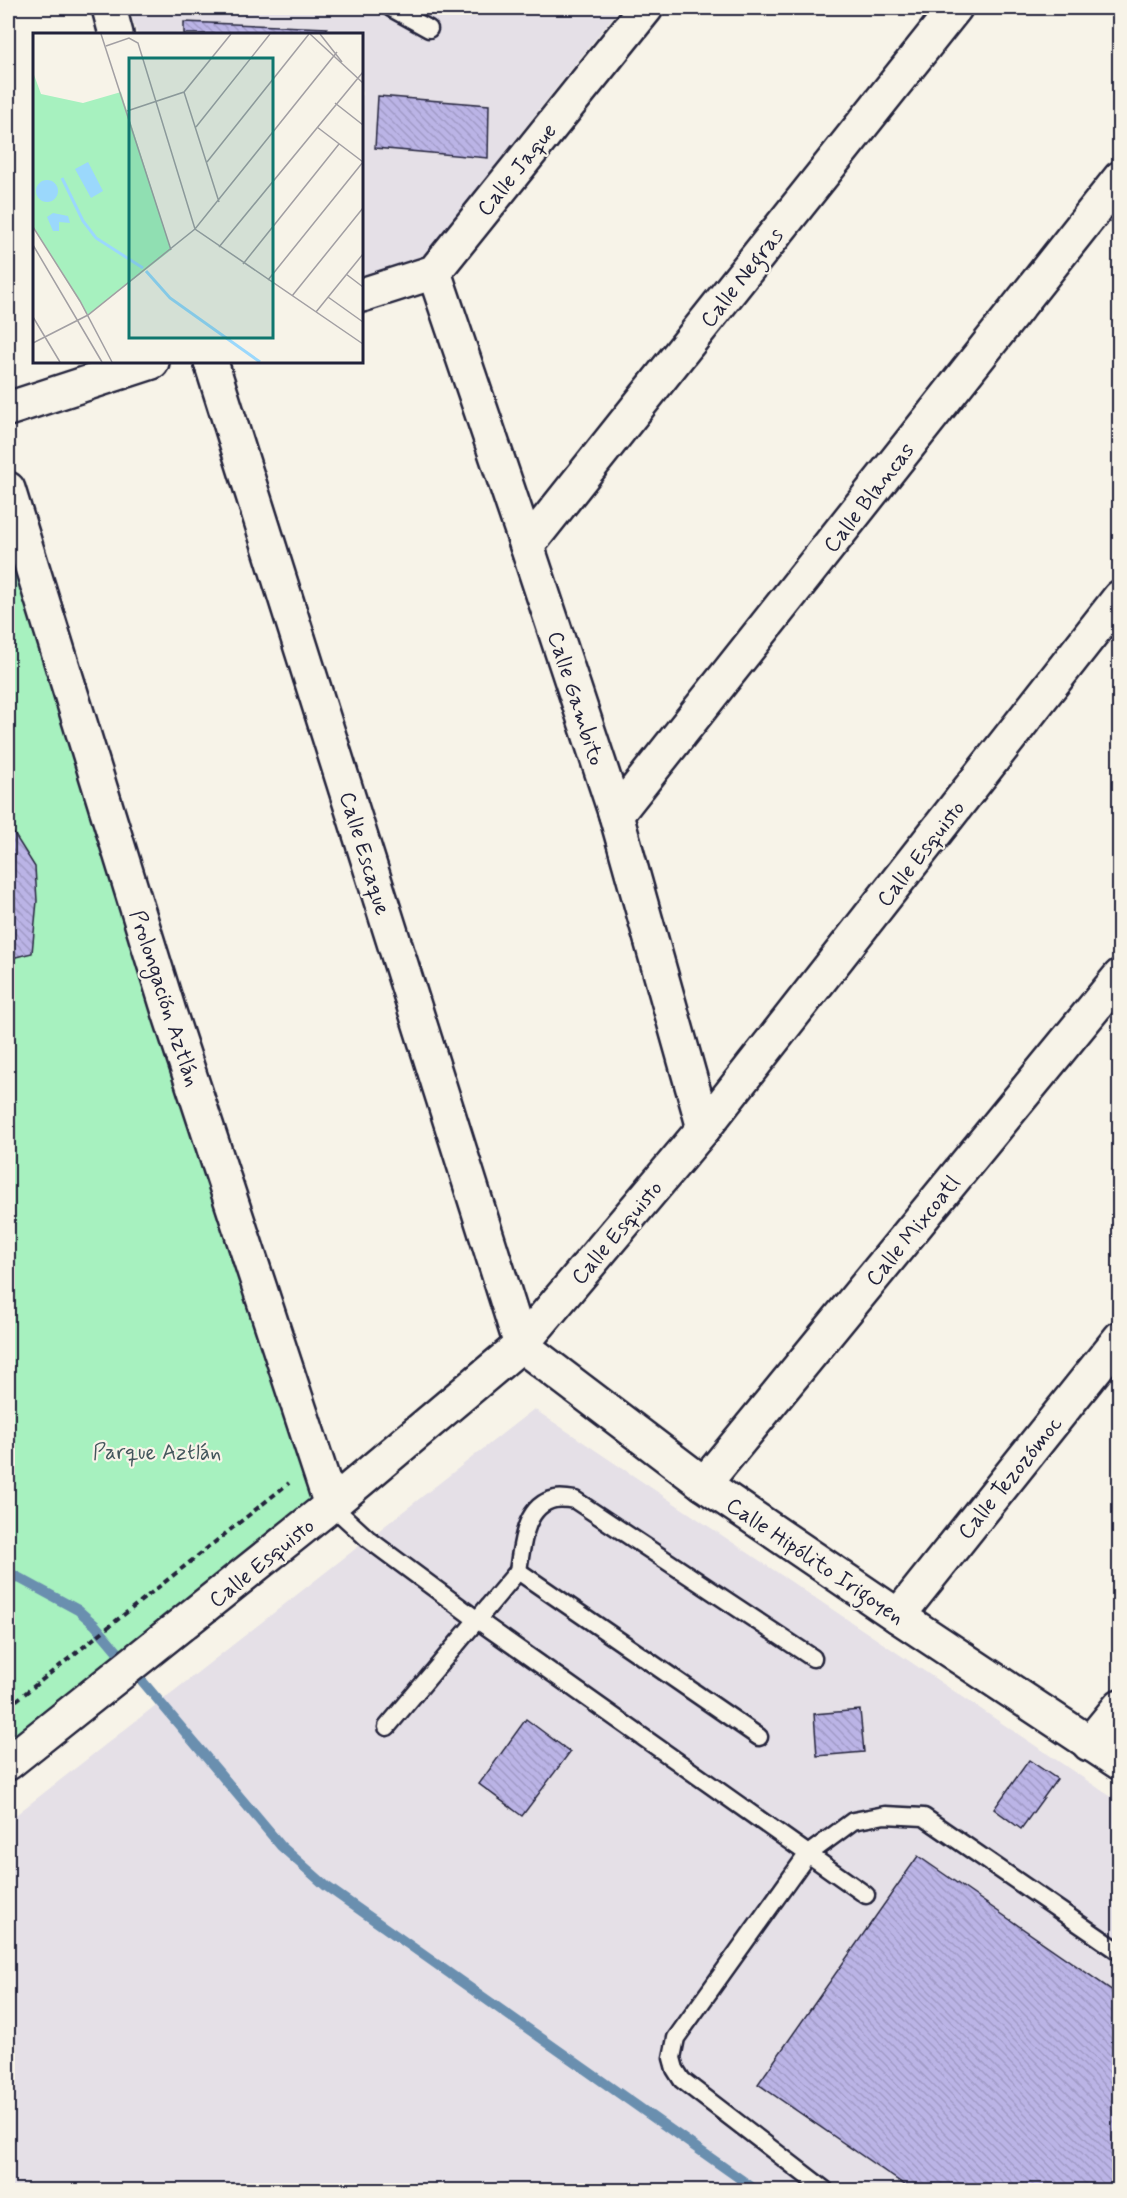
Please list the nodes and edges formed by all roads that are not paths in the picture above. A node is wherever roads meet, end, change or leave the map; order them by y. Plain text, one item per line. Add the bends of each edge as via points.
1 (109, 8) edge
2 (391, 8) edge
3 (646, 8) edge
4 (955, 8) edge
5 (429, 29) dead end
6 (116, 33) edge
7 (1119, 178) edge
8 (434, 272) junction
9 (363, 295) edge
10 (149, 363) edge
11 (211, 363) edge
12 (8, 409) edge
13 (8, 489) edge
14 (527, 546) junction
15 (1119, 597) edge
16 (615, 815) junction
17 (1119, 976) edge
18 (704, 1128) junction
19 (1119, 1338) edge
20 (521, 1345) junction
21 (704, 1484) junction
22 (331, 1505) junction
23 (518, 1571) junction
24 (898, 1616) junction
25 (476, 1619) junction
26 (813, 1658) dead end
27 (1119, 1706) edge
28 (387, 1727) dead end
29 (759, 1737) dead end
30 (1089, 1744) junction
31 (8, 1763) edge
32 (1119, 1763) edge
33 (807, 1855) junction
34 (866, 1895) dead end
35 (1119, 1952) edge
36 (824, 2190) edge

1 - 6 street
2 - 5 lane
3 - 8 street, Calle Jaque
4 - 14 street, Calle Negras
7 - 16 street, Calle Blancas
8 - 9 street
8 - 14 street, Calle Gambito
10 - 12 street
11 - 20 street, Calle Escaque
13 - 22 street, Prolongación Aztlán via 170,1015
14 - 16 street, Calle Gambito
15 - 18 street, Calle Esquisto
16 - 18 street, Calle Gambito
17 - 21 street, Calle Mixcoatl
18 - 20 street, Calle Esquisto
19 - 24 street, Calle Tezozómoc
20 - 21 street, Calle Hipólito Irigoyen
20 - 22 street, Calle Esquisto
21 - 24 street, Calle Hipólito Irigoyen
22 - 25 lane via 368,1539
22 - 31 street, Calle Esquisto
23 - 25 lane
23 - 26 lane via 526,1526 538,1508 554,1499 574,1500
23 - 29 lane
24 - 30 street, Calle Hipólito Irigoyen
25 - 28 lane
25 - 33 lane
27 - 30 street
30 - 32 street, Calle Hipólito Irigoyen
33 - 34 lane
33 - 35 lane via 853,1821 885,1815 924,1817
33 - 36 lane via 676,2038 672,2058 675,2069 695,2091

